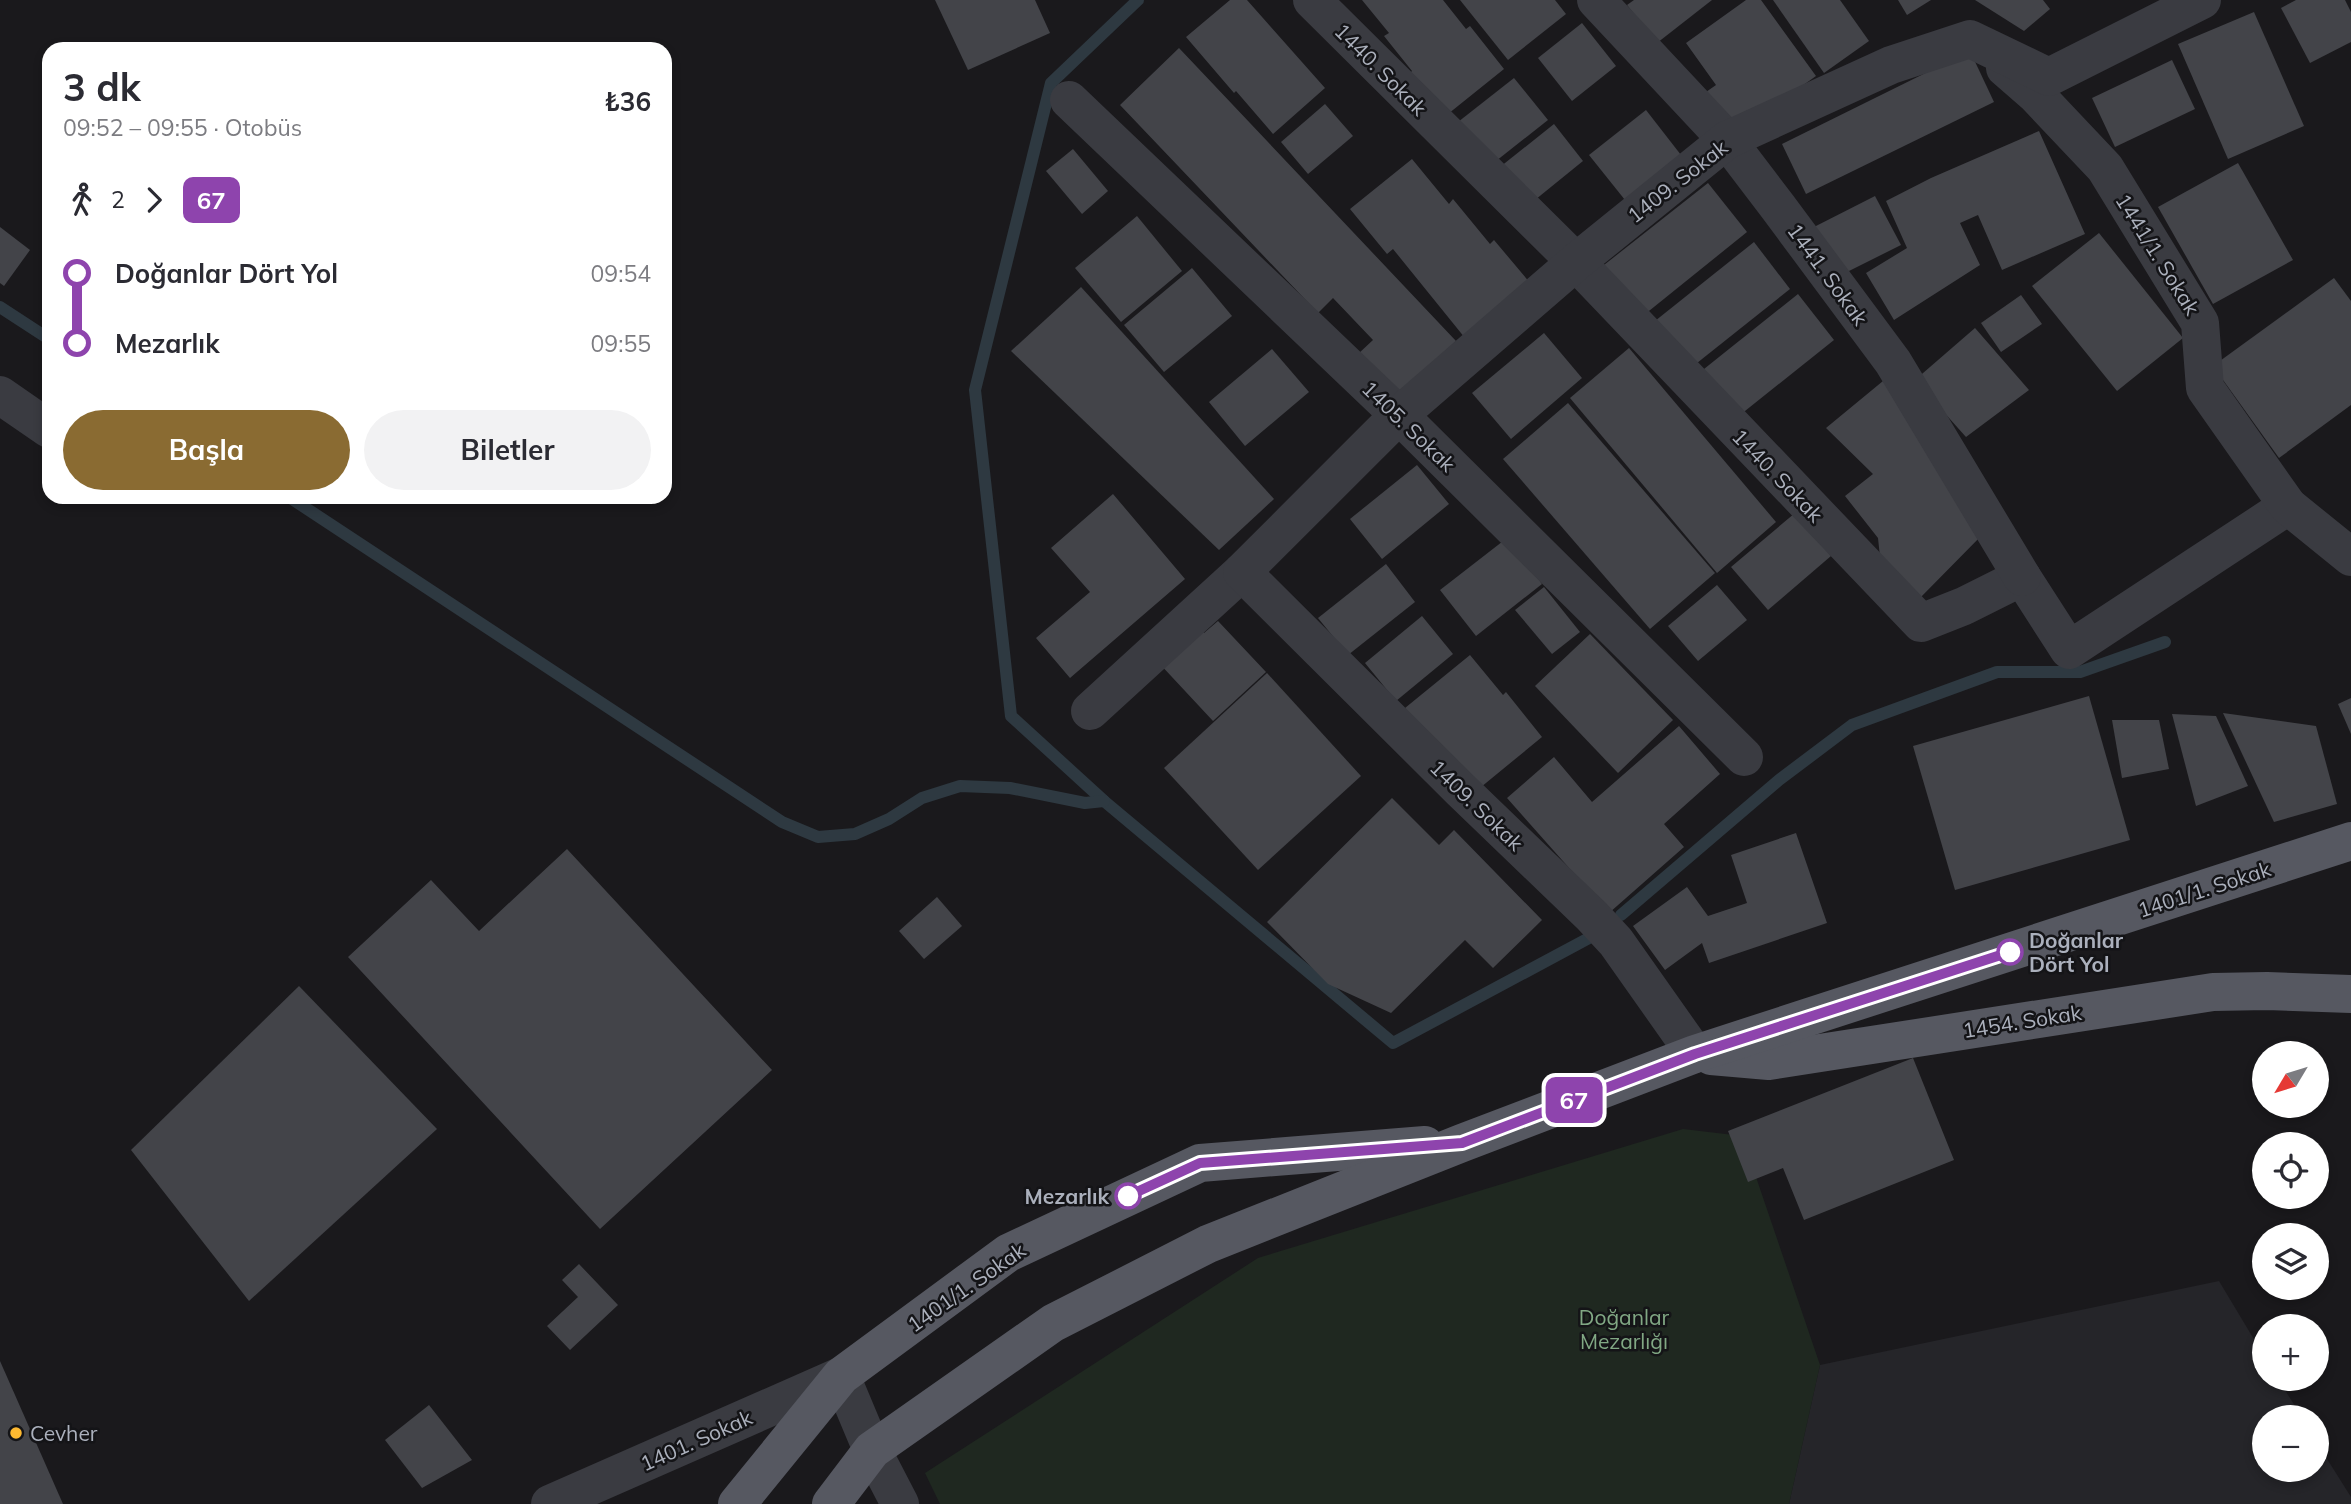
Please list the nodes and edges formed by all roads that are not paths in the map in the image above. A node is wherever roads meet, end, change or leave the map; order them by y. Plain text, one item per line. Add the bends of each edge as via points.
1 (1312, 0) edge
2 (1596, 0) edge
3 (2202, 0) edge
4 (1970, 39) junction
5 (1069, 100) dead end
6 (1727, 140) junction
7 (1576, 262) junction
8 (0, 396) edge
9 (1399, 415) junction
10 (42, 424) edge
11 (2288, 506) junction
12 (2351, 557) edge
13 (1242, 572) junction
14 (2022, 577) junction
15 (1090, 711) dead end
16 (1744, 757) dead end
17 (2351, 841) edge
18 (2351, 994) edge
19 (1695, 1054) junction
20 (1462, 1143) junction
21 (841, 1377) junction
22 (872, 1450) junction
23 (551, 1504) edge
24 (737, 1504) edge
25 (831, 1504) edge
26 (900, 1504) edge

1 - 7 street, 1440. Sokak
2 - 6 street, 1441. Sokak
3 - 4 street via 2049,77
4 - 6 street, 1409. Sokak via 1891,65
4 - 11 street, 1441/1. Sokak via 2036,95 2105,168 2200,323 2205,388
5 - 9 street, 1405. Sokak
6 - 7 street, 1409. Sokak
6 - 14 street, 1441. Sokak via 1893,362
7 - 9 street, 1409. Sokak
7 - 14 street, 1440. Sokak via 1921,623
8 - 10 street
9 - 13 street, 1409. Sokak
9 - 16 street, 1405. Sokak
11 - 12 street, 1441/1. Sokak
11 - 14 street via 2069,650
13 - 15 street, 1409. Sokak
13 - 19 street, 1409. Sokak via 1592,916 1616,942
17 - 19 main road, 1401/1. Sokak
18 - 19 main road, 1454. Sokak via 2213,992 1769,1060
19 - 20 main road, 1401/1. Sokak
20 - 21 main road, 1401/1. Sokak via 1200,1163 1008,1253
20 - 22 main road, 1401/1. Sokak via 1208,1244 1054,1323
21 - 22 street
21 - 23 street, 1401. Sokak
21 - 24 main road, 1401/1. Sokak
22 - 25 main road, 1401/1. Sokak
22 - 26 street

